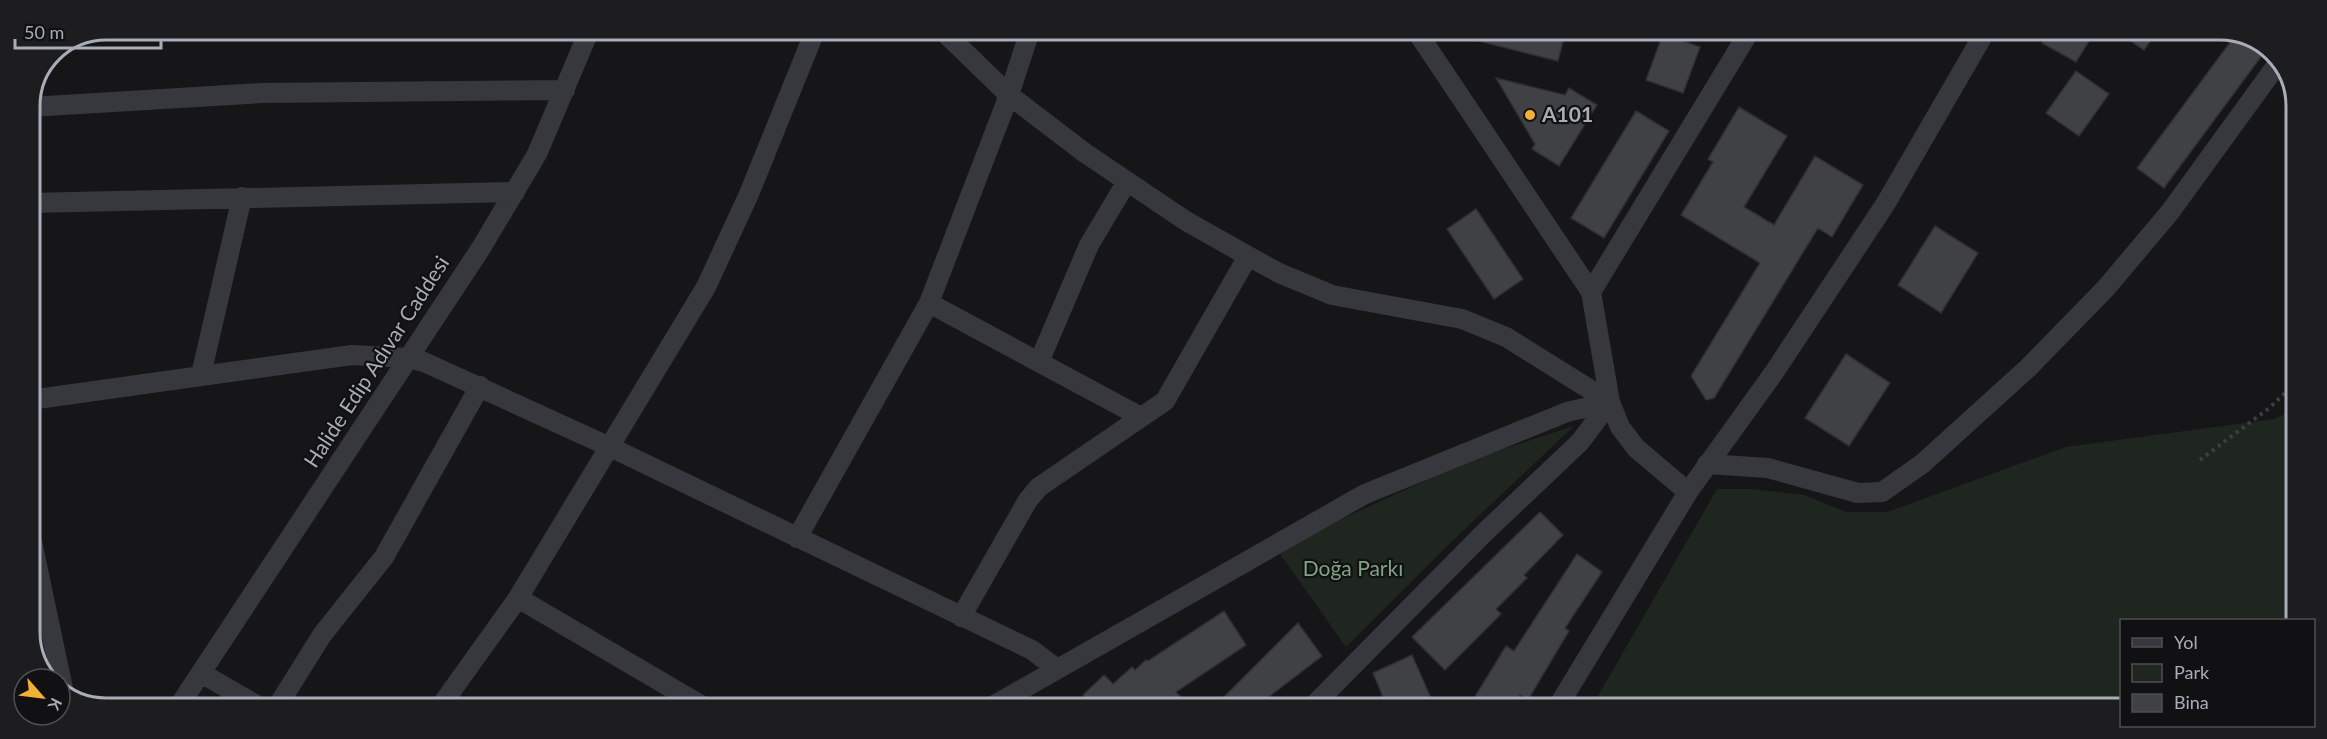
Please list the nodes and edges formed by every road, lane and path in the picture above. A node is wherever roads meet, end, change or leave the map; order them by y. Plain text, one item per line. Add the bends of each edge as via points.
1 (586, 40) edge
2 (811, 40) edge
3 (952, 40) edge
4 (1027, 40) edge
5 (1422, 40) edge
6 (1744, 40) edge
7 (1980, 40) edge
8 (2274, 68) edge
9 (565, 90) junction
10 (1009, 94) junction
11 (40, 106) edge
12 (1126, 183) junction
13 (515, 192) junction
14 (242, 197) junction
15 (40, 203) edge
16 (1248, 256) junction
17 (1591, 292) junction
18 (928, 303) junction
19 (408, 358) junction
20 (1039, 362) junction
21 (201, 375) junction
22 (480, 386) junction
23 (2286, 392) edge
24 (41, 398) edge
25 (1610, 402) junction
26 (1141, 417) junction
27 (609, 447) junction
28 (2200, 460) dead end
29 (1707, 464) junction
30 (1688, 492) junction
31 (797, 538) junction
32 (41, 584) edge
33 (518, 598) junction
34 (962, 617) junction
35 (59, 667) edge
36 (1057, 669) junction
37 (201, 673) junction
38 (184, 698) edge
39 (246, 698) edge
40 (282, 698) edge
41 (446, 698) edge
42 (689, 698) edge
43 (1007, 698) edge
44 (1321, 698) edge
45 (1563, 698) edge

1 - 9 street, Halide Edip Adıvar Caddesi
2 - 27 street via 721,259
3 - 10 street
4 - 10 street
5 - 17 street
6 - 17 street
7 - 29 street via 1886,203
8 - 29 street via 2170,212 2106,288 2028,368 1922,464 1882,492 1858,494 1768,468
9 - 11 street via 262,93
9 - 13 street, Halide Edip Adıvar Caddesi via 537,154
10 - 12 street
10 - 18 street
12 - 16 street
12 - 20 street via 1089,245
13 - 14 street
13 - 19 street, Halide Edip Adıvar Caddesi
14 - 15 street
14 - 21 street
16 - 25 street via 1332,295 1462,319 1506,337
16 - 26 street via 1165,400
17 - 25 street
18 - 20 street
18 - 31 street
19 - 21 street via 351,354
19 - 22 street
19 - 37 street, Halide Edip Adıvar Caddesi
20 - 26 street
21 - 24 street
22 - 27 street
22 - 40 street via 384,557 322,635
23 - 28 path
25 - 30 street via 1620,427 1636,448
25 - 36 street via 1567,412 1365,494
25 - 44 street via 1580,442
26 - 34 street via 1039,487
27 - 31 street
27 - 33 street
29 - 30 street
30 - 45 street
31 - 34 street
32 - 35 street
33 - 41 street
33 - 42 street
34 - 36 street via 1032,650
36 - 43 street
37 - 38 street, Halide Edip Adıvar Caddesi
37 - 39 street

